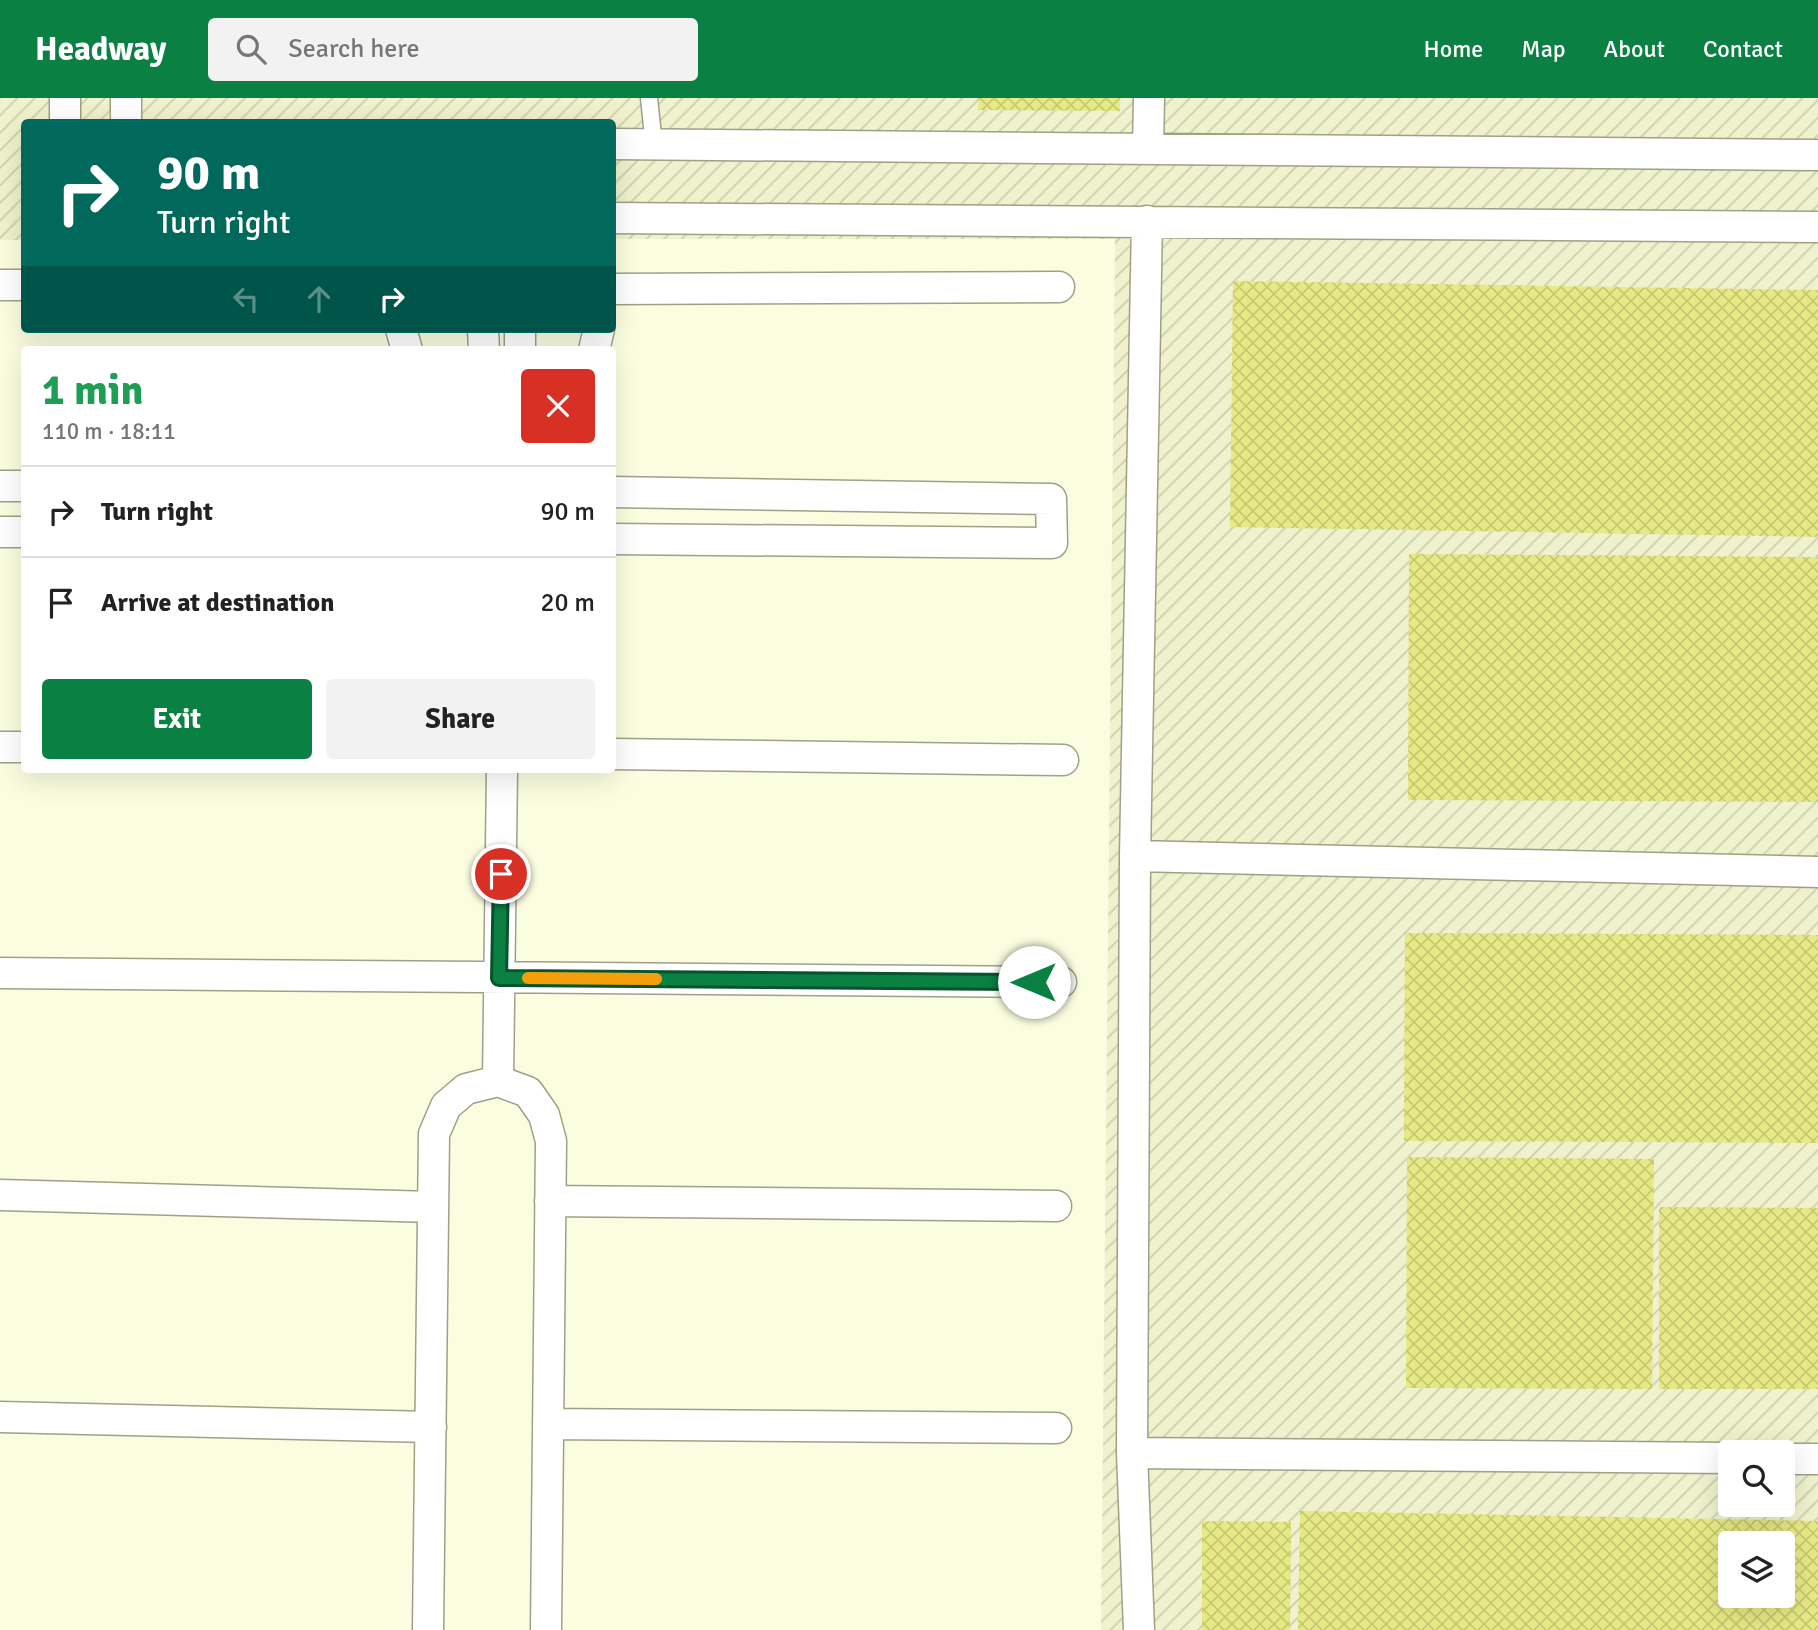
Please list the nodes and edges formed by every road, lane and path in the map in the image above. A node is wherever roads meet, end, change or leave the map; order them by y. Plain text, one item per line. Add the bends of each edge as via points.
1 (65, 98) edge
2 (126, 98) edge
3 (649, 98) edge
4 (1149, 98) edge
5 (65, 119) edge
6 (126, 119) edge
7 (616, 144) edge
8 (654, 145) junction
9 (1148, 149) junction
10 (1818, 155) edge
11 (616, 218) edge
12 (1147, 221) junction
13 (1818, 227) edge
14 (0, 285) edge
15 (21, 285) edge
16 (1059, 287) dead end
17 (616, 289) edge
18 (0, 486) edge
19 (21, 486) edge
20 (616, 492) edge
21 (0, 532) edge
22 (21, 532) edge
23 (616, 539) edge
24 (0, 747) edge
25 (21, 747) edge
26 (616, 754) edge
27 (1063, 760) dead end
28 (502, 773) edge
29 (1135, 856) junction
30 (1818, 872) edge
31 (0, 973) edge
32 (499, 978) junction
33 (1061, 982) dead end
34 (498, 1081) junction
35 (0, 1195) edge
36 (550, 1200) junction
37 (1056, 1206) dead end
38 (433, 1207) junction
39 (0, 1417) edge
40 (548, 1424) junction
41 (431, 1427) junction
42 (1056, 1428) dead end
43 (1132, 1453) junction
44 (1718, 1458) edge
45 (1795, 1459) edge
46 (1818, 1459) edge
47 (428, 1630) edge
48 (546, 1630) edge
49 (1139, 1630) edge

1 - 5 street
2 - 6 street
3 - 8 lane
4 - 9 street
7 - 8 street
8 - 9 street
9 - 10 street
11 - 12 street
12 - 13 street
12 - 29 street
14 - 15 street
16 - 17 street
18 - 19 street
20 - 23 street via 1051,499 1052,543
21 - 22 street
24 - 25 street
26 - 27 street
28 - 32 street
29 - 30 street
29 - 43 street
31 - 32 street
32 - 33 street
32 - 34 street
34 - 36 street via 528,1092 544,1115 551,1141
34 - 38 street via 466,1089 446,1105 434,1134
35 - 38 street
36 - 37 street
36 - 40 street
38 - 41 street
39 - 41 street
40 - 42 street
40 - 48 street
41 - 47 street
43 - 44 street
43 - 49 street
45 - 46 street

